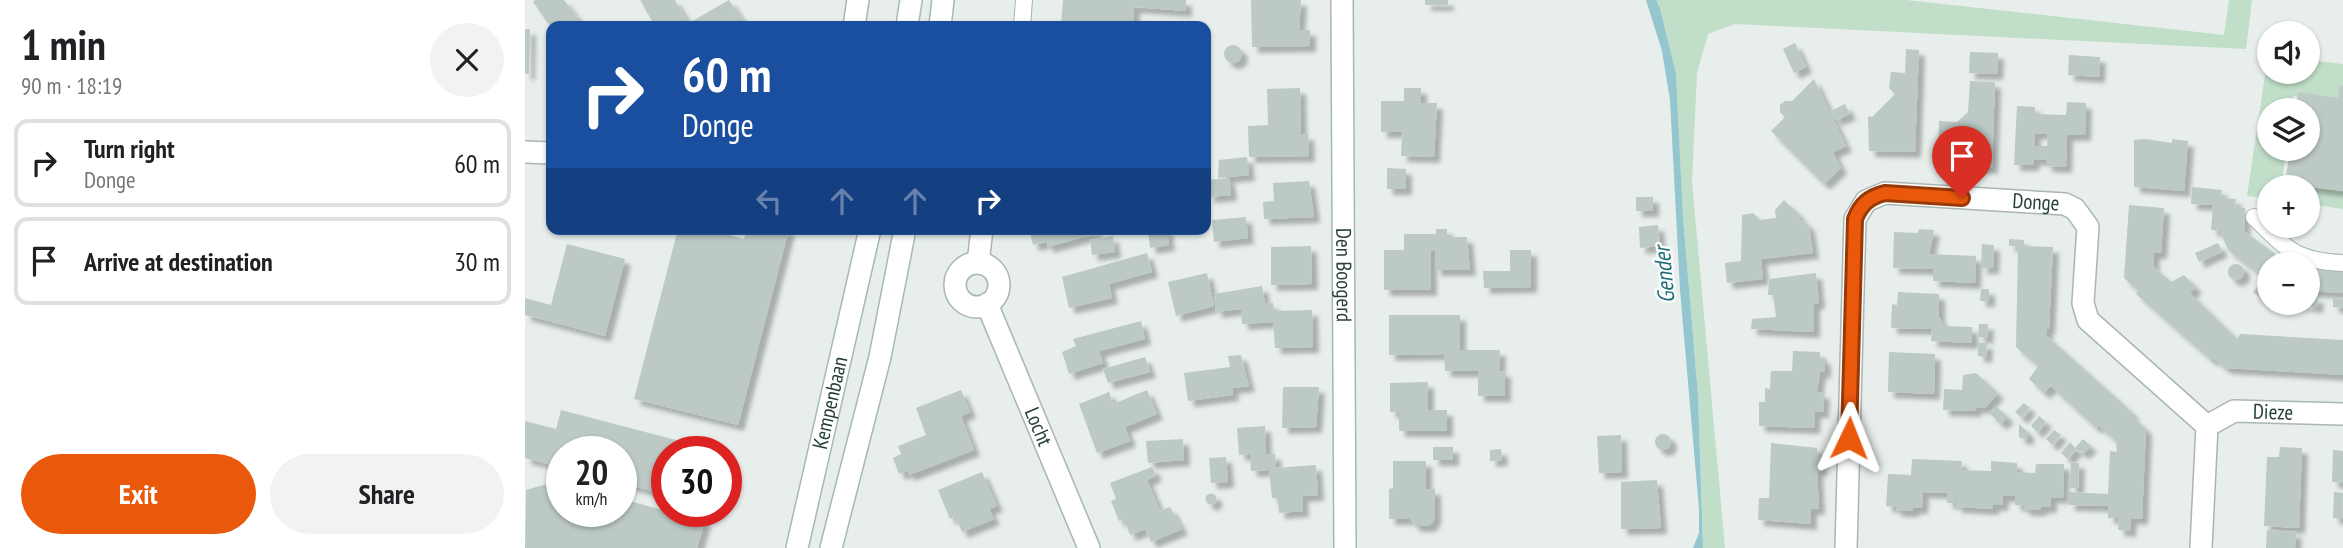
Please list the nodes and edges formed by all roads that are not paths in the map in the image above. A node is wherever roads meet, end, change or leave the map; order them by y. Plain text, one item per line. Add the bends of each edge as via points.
1 (857, 0) edge
2 (911, 0) edge
3 (943, 0) edge
4 (1024, 0) edge
5 (1342, 0) edge
6 (855, 21) edge
7 (908, 21) edge
8 (941, 21) edge
9 (1022, 21) edge
10 (525, 152) edge
11 (546, 153) edge
12 (2254, 217) dead end
13 (869, 235) edge
14 (904, 235) edge
15 (981, 235) edge
16 (978, 263) junction
17 (2343, 263) edge
18 (987, 304) junction
19 (2343, 414) edge
20 (2207, 426) junction
21 (797, 548) edge
22 (831, 548) edge
23 (1089, 548) edge
24 (1345, 548) edge
25 (1846, 548) edge
26 (2201, 548) edge

1 - 6 street
2 - 7 street
3 - 8 street
4 - 9 lane
5 - 24 street, Den Boogerd
10 - 11 street
12 - 17 lane via 2283,246 2311,262
13 - 21 street, Kempenbaan
14 - 22 street, Kempenbaan via 880,357
15 - 16 street
16 - 18 street via 991,268 998,280 997,294
16 - 18 street via 957,274 955,290 964,303
18 - 23 street, Locht
19 - 20 street, Dieze via 2234,411
20 - 25 street, Donge via 2088,320 2083,303 2088,228 2075,209 2065,204 1875,196 1866,201 1855,219
20 - 26 street

